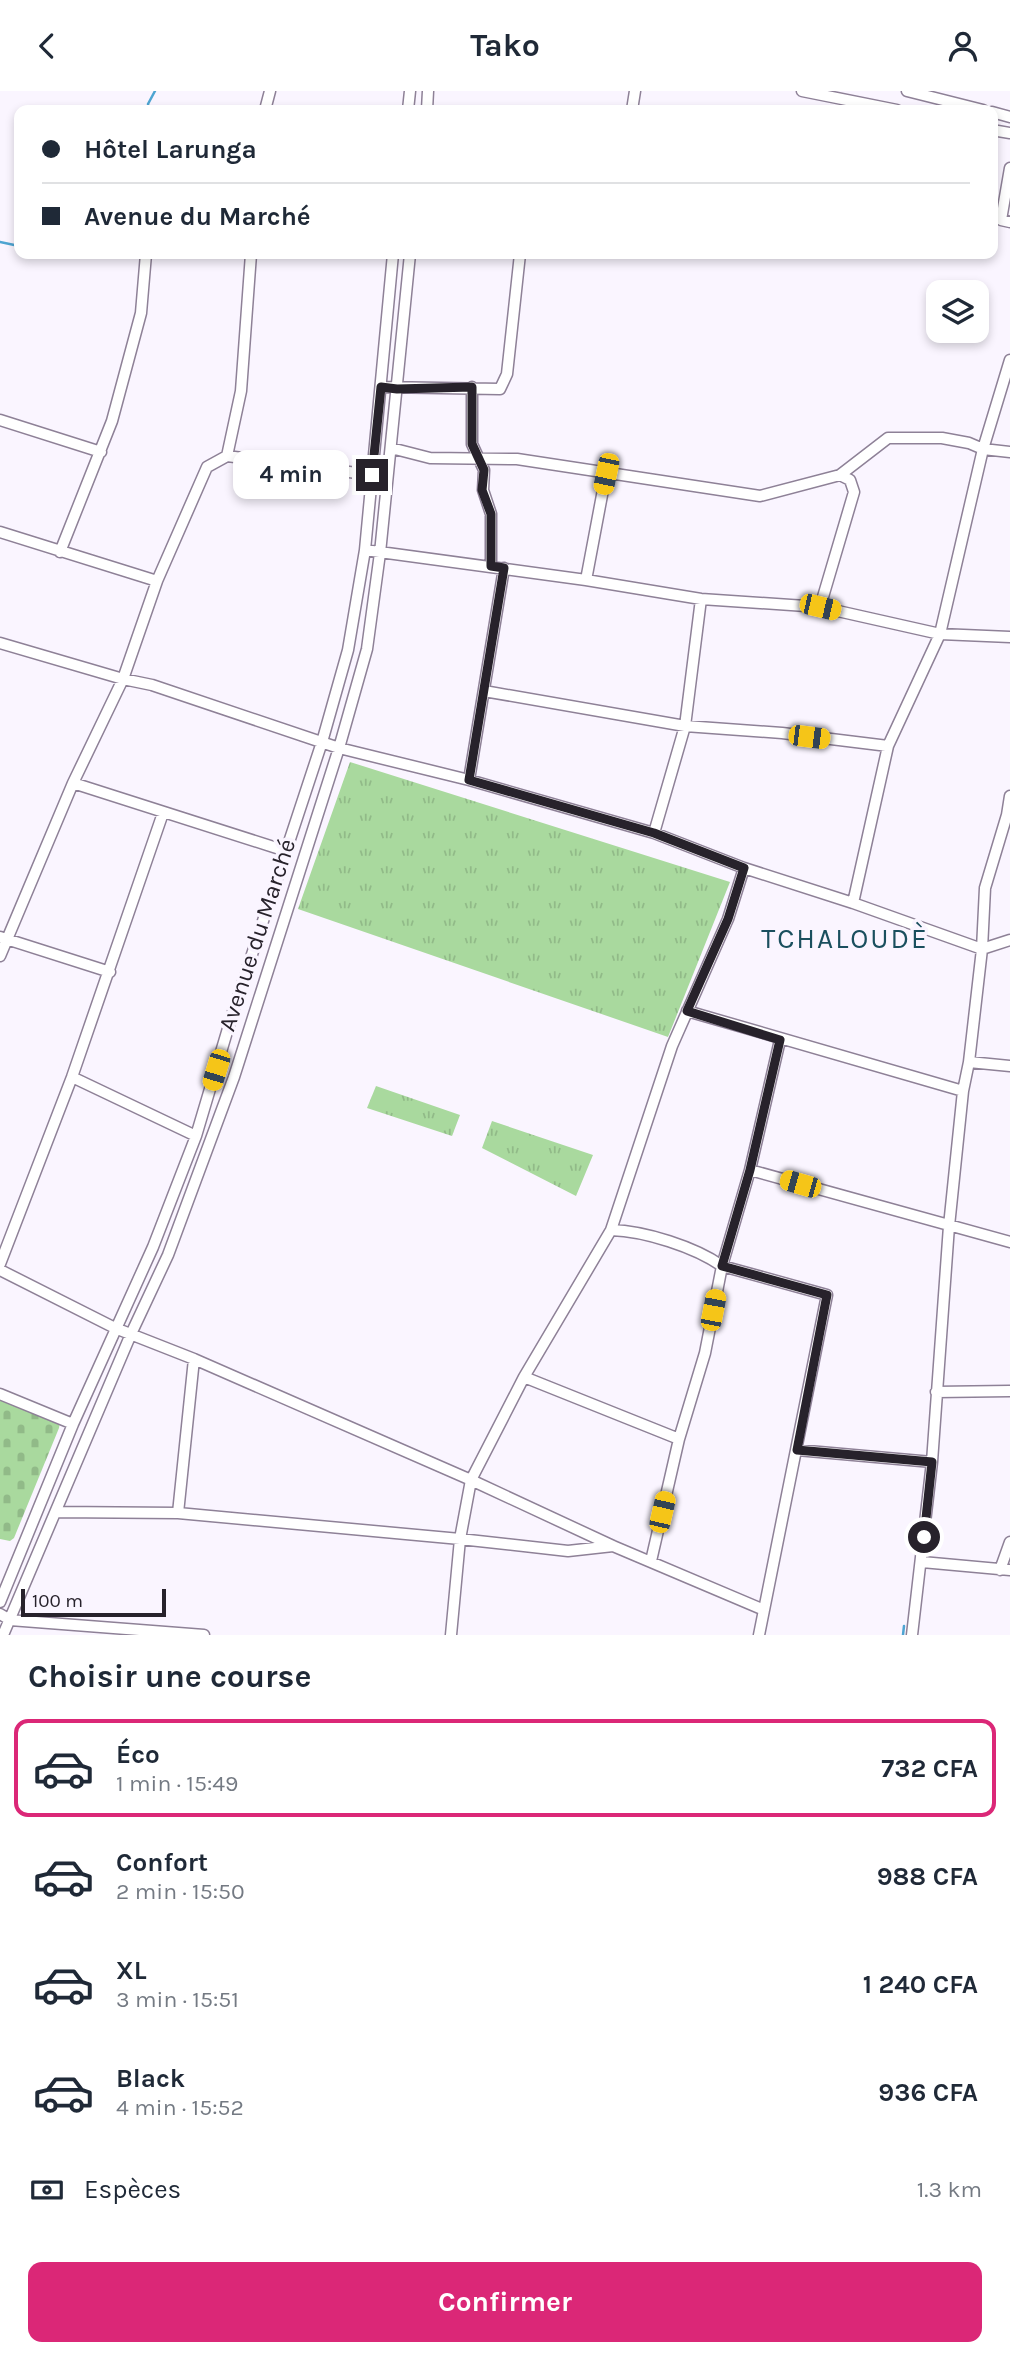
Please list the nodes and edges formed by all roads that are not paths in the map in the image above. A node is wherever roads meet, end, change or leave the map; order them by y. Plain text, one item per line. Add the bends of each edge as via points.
1 (802, 91) edge
2 (907, 91) edge
3 (872, 105) edge
4 (964, 105) edge
5 (1010, 168) edge
6 (1010, 222) edge
7 (146, 259) edge
8 (251, 259) edge
9 (393, 259) edge
10 (410, 259) edge
11 (519, 259) edge
12 (1010, 360) edge
13 (381, 387) junction
14 (472, 387) junction
15 (397, 389) junction
16 (0, 420) edge
17 (391, 448) junction
18 (983, 449) junction
19 (101, 452) junction
20 (1010, 452) edge
21 (227, 456) junction
22 (477, 457) junction
23 (606, 474) junction
24 (372, 475) junction
25 (840, 475) junction
26 (0, 532) edge
27 (365, 550) junction
28 (60, 552) junction
29 (380, 553) junction
30 (491, 566) junction
31 (504, 568) junction
32 (586, 579) junction
33 (157, 581) junction
34 (701, 599) junction
35 (820, 607) junction
36 (940, 634) junction
37 (1010, 637) edge
38 (0, 643) edge
39 (123, 680) junction
40 (484, 691) junction
41 (685, 726) junction
42 (322, 742) junction
43 (888, 746) junction
44 (339, 748) junction
45 (469, 780) junction
46 (73, 783) junction
47 (1010, 796) edge
48 (163, 813) junction
49 (654, 833) junction
50 (286, 851) junction
51 (744, 868) junction
52 (853, 903) junction
53 (4, 939) edge
54 (1010, 940) edge
55 (982, 949) junction
56 (0, 956) edge
57 (110, 972) junction
58 (687, 1011) junction
59 (780, 1040) junction
60 (969, 1062) junction
61 (1010, 1066) edge
62 (216, 1070) junction
63 (72, 1077) junction
64 (234, 1077) junction
65 (962, 1091) junction
66 (196, 1136) junction
67 (750, 1170) junction
68 (949, 1226) junction
69 (611, 1230) junction
70 (1010, 1242) edge
71 (153, 1247) junction
72 (168, 1255) junction
73 (0, 1264) edge
74 (722, 1266) junction
75 (0, 1270) edge
76 (115, 1328) junction
77 (131, 1334) junction
78 (194, 1359) junction
79 (524, 1377) junction
80 (1010, 1391) edge
81 (936, 1392) junction
82 (0, 1394) edge
83 (72, 1424) junction
84 (679, 1439) junction
85 (797, 1450) junction
86 (932, 1462) junction
87 (471, 1480) junction
88 (56, 1512) junction
89 (178, 1513) junction
90 (460, 1539) junction
91 (1010, 1542) edge
92 (613, 1546) junction
93 (651, 1562) junction
94 (922, 1562) junction
95 (1005, 1570) edge
96 (0, 1602) edge
97 (764, 1610) junction
98 (0, 1614) edge
99 (10, 1620) junction
100 (140, 1632) edge
101 (3, 1635) edge
102 (204, 1635) edge
103 (451, 1635) edge
104 (759, 1635) edge
105 (912, 1635) edge

1 - 3 street
2 - 4 street
5 - 6 street via 1001,221
7 - 19 street via 141,313
8 - 21 street via 241,391
9 - 13 street, Avenue du Marché
10 - 15 street, Avenue du Marché
11 - 14 street via 507,374 500,389
12 - 18 street
13 - 15 street
13 - 24 street, Avenue du Marché
14 - 15 street
14 - 22 street via 472,444
15 - 17 street, Avenue du Marché
16 - 19 street
17 - 22 street via 430,458
17 - 29 street, Avenue du Marché
18 - 20 street
18 - 25 street via 942,438 888,439
18 - 36 street
19 - 28 street
21 - 24 street
21 - 33 street via 207,467
22 - 23 street
22 - 30 street via 484,470 482,490 491,514
23 - 25 street via 760,496
23 - 32 street
24 - 27 street, Avenue du Marché
25 - 35 street via 850,480 855,492
26 - 28 street
27 - 29 street
27 - 42 street, Avenue du Marché via 348,650
28 - 33 street
29 - 30 street
29 - 44 street, Avenue du Marché via 368,649
30 - 31 street
31 - 32 street
31 - 40 street
32 - 34 street
33 - 39 street
34 - 35 street
34 - 41 street
35 - 36 street
36 - 37 street
36 - 43 street
38 - 39 street
39 - 42 street via 152,685
39 - 46 street
40 - 41 street
40 - 45 street
41 - 43 street
41 - 49 street
42 - 44 street
42 - 50 street, Avenue du Marché
43 - 52 street
44 - 45 street
44 - 64 street, Avenue du Marché
45 - 49 street
46 - 48 street
46 - 53 street
47 - 55 street via 985,888
48 - 50 street
48 - 57 street
49 - 51 street
50 - 62 street, Avenue du Marché
51 - 52 street
51 - 58 street via 728,919
52 - 55 street
53 - 56 street
53 - 57 street
54 - 55 street
55 - 60 street
57 - 63 street
58 - 59 street
58 - 69 street
59 - 65 street
59 - 67 street
60 - 61 street
60 - 65 street
62 - 64 street
62 - 66 street, Avenue du Marché
63 - 66 street
63 - 73 street
64 - 72 street, Avenue du Marché
65 - 68 street
66 - 71 street, Avenue du Marché
67 - 68 street
67 - 74 street
68 - 70 street
68 - 81 street
69 - 74 street via 626,1230 705,1255
69 - 79 street
71 - 72 street
71 - 76 street, Avenue du Marché
72 - 77 street, Avenue du Marché
74 - 84 street via 705,1353
74 - 85 street via 827,1295
75 - 76 street
76 - 77 street
76 - 83 street, Avenue du Marché
77 - 78 street
77 - 88 street, Avenue du Marché
78 - 87 street
78 - 89 street
79 - 84 street
79 - 87 street
80 - 81 street
81 - 86 street
82 - 83 street
83 - 96 street, Avenue du Marché
84 - 93 street
85 - 86 street
85 - 97 street
86 - 94 street
87 - 90 street
87 - 92 street
88 - 89 street
88 - 99 street, Avenue du Marché
89 - 90 street
90 - 92 street via 568,1551
90 - 103 street
91 - 95 street
92 - 93 street
93 - 97 street
94 - 95 street
94 - 105 street
97 - 104 street
98 - 99 street
99 - 100 street
99 - 101 street, Avenue du Marché
100 - 102 street

